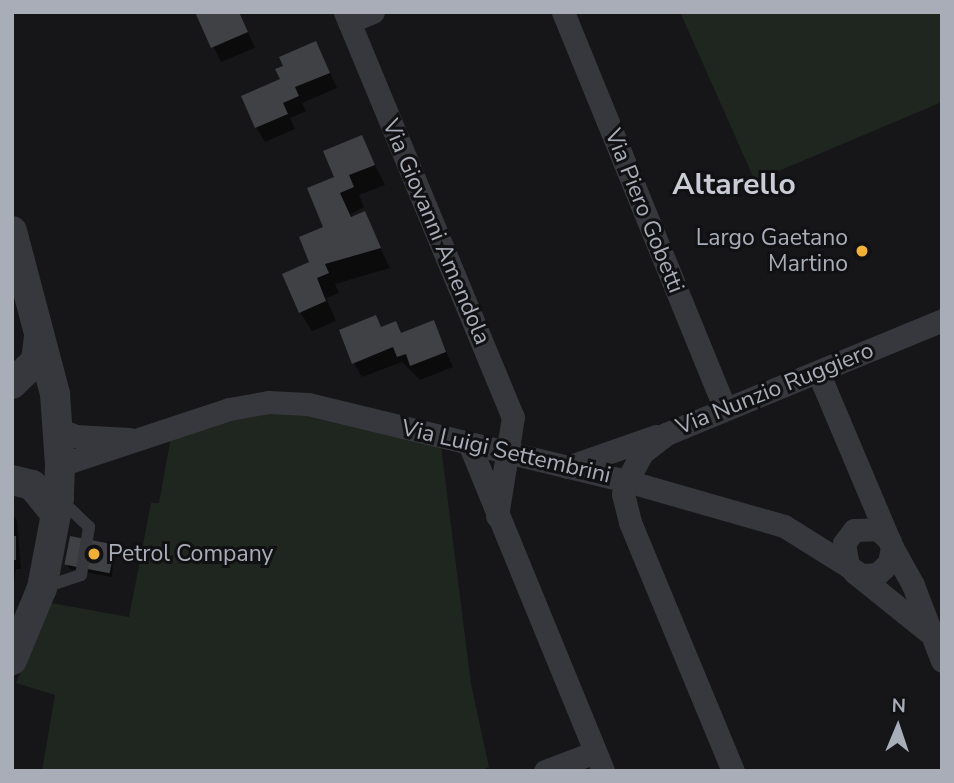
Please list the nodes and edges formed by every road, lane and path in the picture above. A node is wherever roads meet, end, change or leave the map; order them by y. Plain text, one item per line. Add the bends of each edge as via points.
1 (373, 12) edge
2 (563, 12) edge
3 (347, 17) edge
4 (12, 231) edge
5 (942, 320) edge
6 (39, 337) junction
7 (818, 372) junction
8 (12, 384) edge
9 (12, 392) edge
10 (725, 409) junction
11 (57, 420) junction
12 (666, 434) junction
13 (153, 438) junction
14 (470, 446) junction
15 (509, 454) junction
16 (60, 465) junction
17 (567, 467) junction
18 (12, 474) edge
19 (12, 480) edge
20 (627, 481) junction
21 (58, 507) junction
22 (497, 516) junction
23 (890, 543) junction
24 (851, 569) junction
25 (913, 585) junction
26 (942, 607) edge
27 (936, 634) edge
28 (12, 660) edge
29 (942, 661) edge
30 (599, 761) edge
31 (545, 771) edge
32 (733, 771) edge

1 - 3 street
2 - 10 street, Via Piero Gobetti
3 - 15 street, Via Giovanni Amendola via 511,411
4 - 6 street
5 - 7 street, Via Nunzio Ruggiero
6 - 8 street via 36,361
6 - 11 street
7 - 10 street, Via Nunzio Ruggiero
7 - 23 street
9 - 11 street via 36,392
10 - 12 street, Via Nunzio Ruggiero
11 - 13 street via 75,436
11 - 16 street
12 - 17 street
12 - 20 street, Via Nunzio Ruggiero via 642,453
13 - 14 street, Via Luigi Settembrini via 229,410 286,402 333,409
13 - 16 street
14 - 15 street, Via Luigi Settembrini
14 - 22 street
15 - 17 street, Via Luigi Settembrini
15 - 22 street, Via Giovanni Amendola
16 - 18 street
16 - 21 street
17 - 20 street, Via Luigi Settembrini
19 - 21 street via 32,485
20 - 24 street, Via Luigi Settembrini via 784,526
20 - 32 street via 623,494 630,522
21 - 28 street via 42,588
22 - 30 street
23 - 24 street via 889,563 877,574
23 - 24 street via 878,528 854,530 844,543
23 - 25 street
24 - 27 street, Via Luigi Settembrini
25 - 26 street
25 - 27 street
27 - 29 street
30 - 31 street

